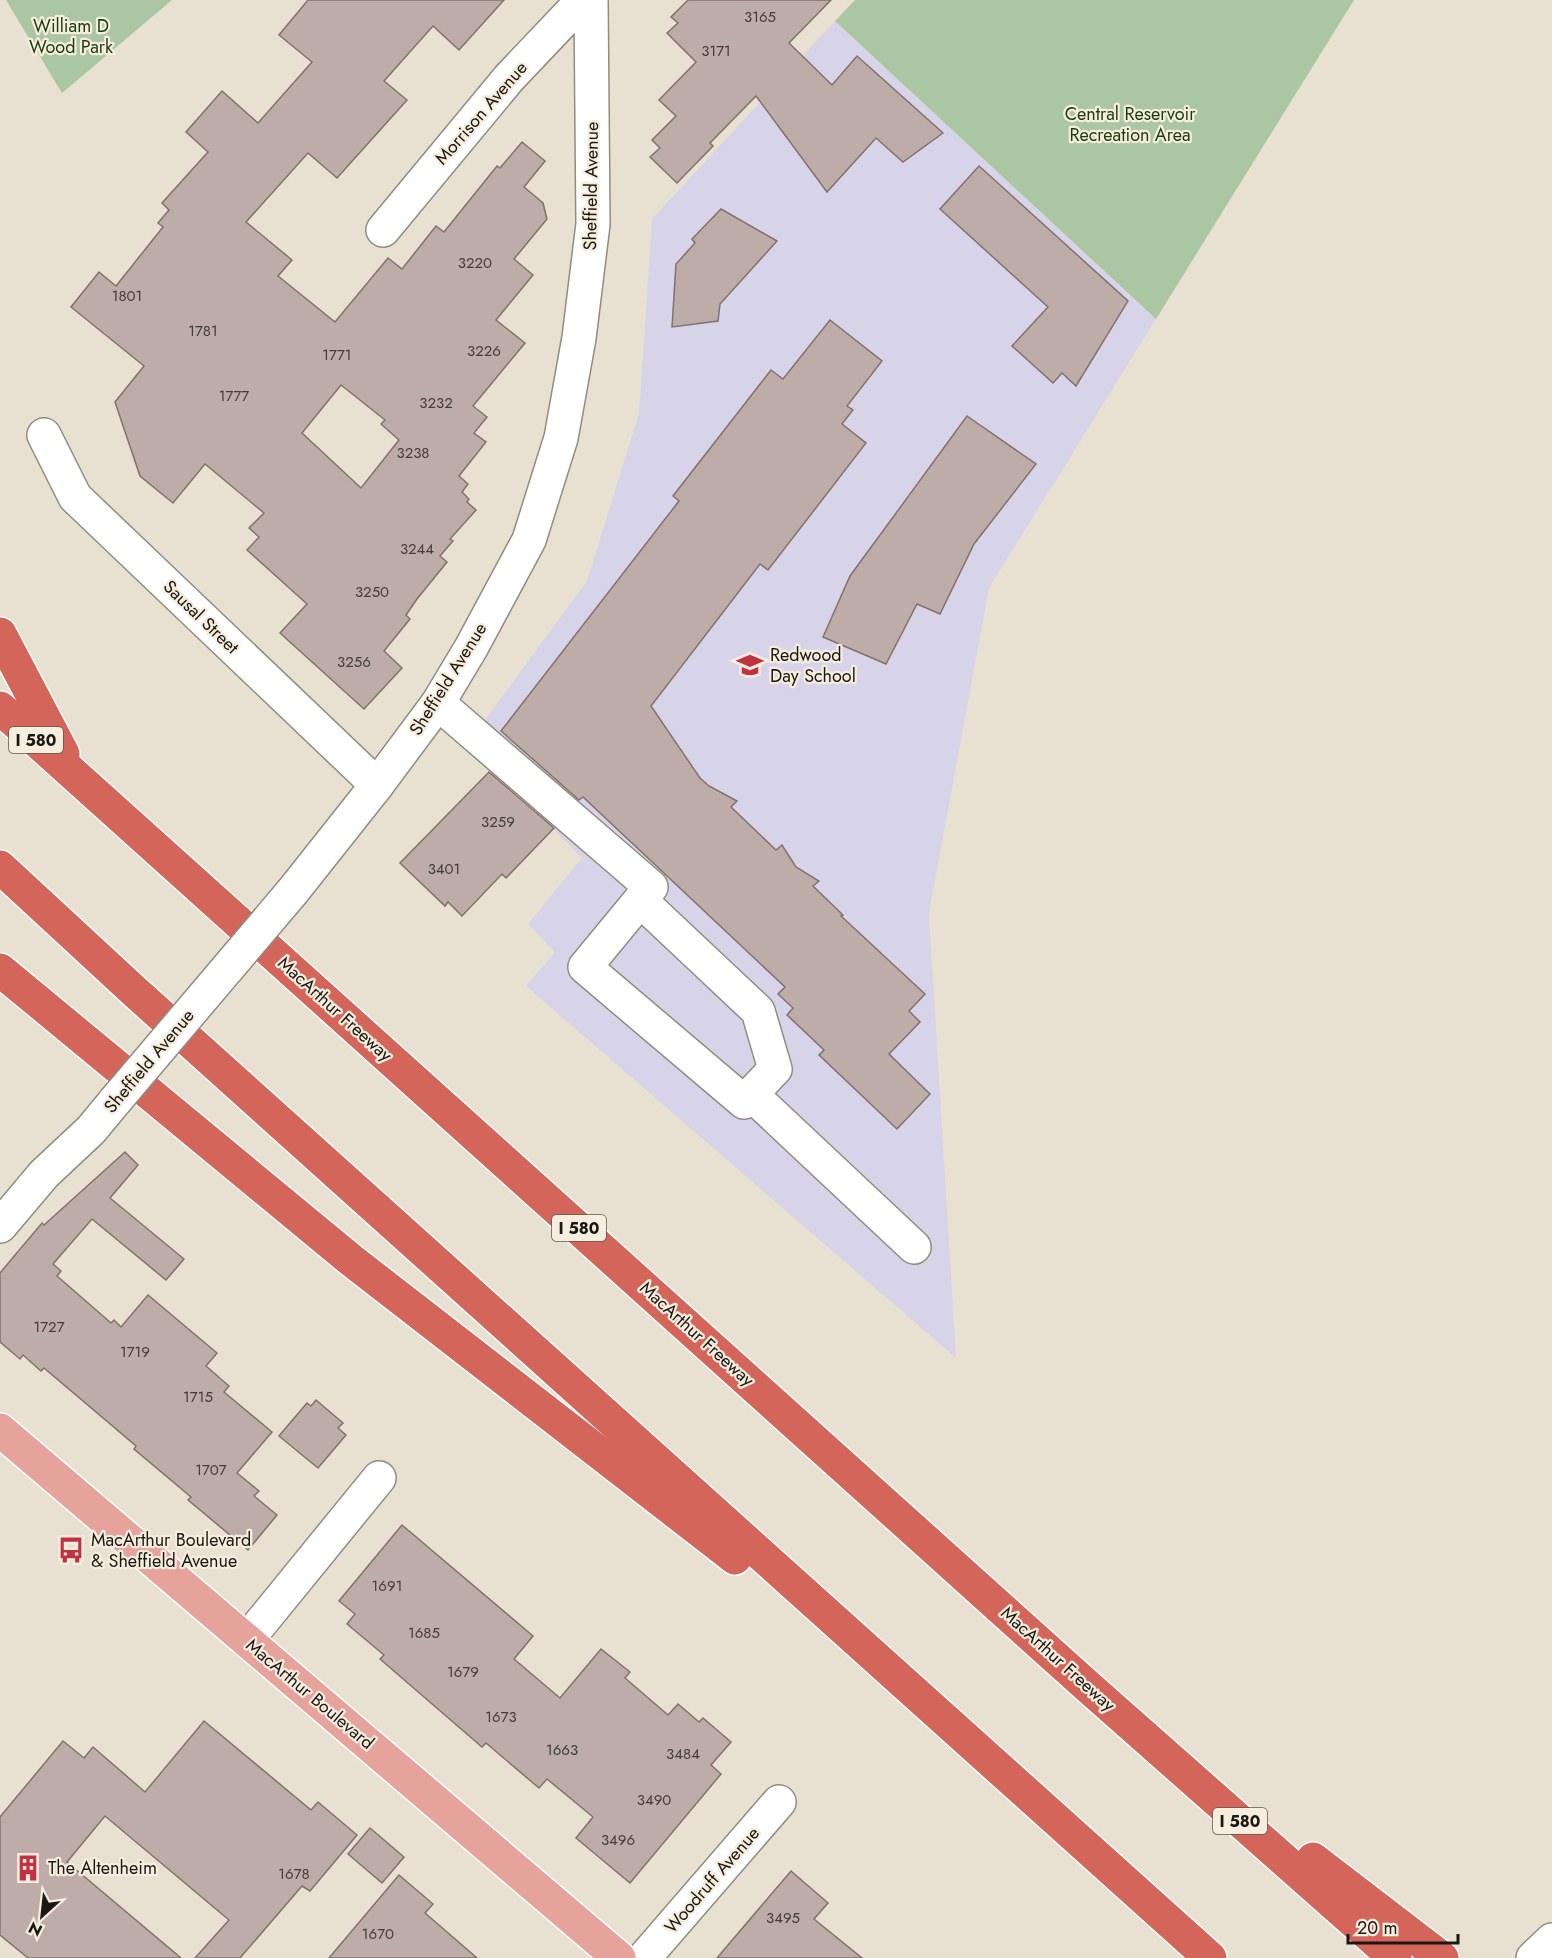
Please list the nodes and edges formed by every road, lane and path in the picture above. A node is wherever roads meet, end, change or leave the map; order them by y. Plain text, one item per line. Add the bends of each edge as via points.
1 (583, 0) edge
2 (591, 0) edge
3 (383, 230) dead end
4 (44, 435) dead end
5 (0, 634) edge
6 (438, 703) junction
7 (0, 708) edge
8 (72, 771) junction
9 (377, 785) junction
10 (0, 867) edge
11 (640, 900) junction
12 (0, 970) edge
13 (751, 1094) junction
14 (0, 1226) edge
15 (914, 1247) dead end
16 (3, 1438) edge
17 (379, 1478) dead end
18 (247, 1640) junction
19 (1085, 1684) junction
20 (952, 1726) junction
21 (779, 1802) dead end
22 (1552, 1940) edge
23 (620, 1958) edge
24 (644, 1958) edge
25 (1210, 1958) edge
26 (1395, 1958) edge
27 (1442, 1958) edge
28 (1533, 1958) edge

1 - 3 street, Morrison Avenue via 509,78
2 - 6 street, Sheffield Avenue via 593,224 579,338 561,438 529,540
4 - 9 street, Sausal Street via 75,497
5 - 8 highway
6 - 9 street, Sheffield Avenue
6 - 11 street via 651,887
7 - 8 highway, MacArthur Freeway / I 580
8 - 19 highway, MacArthur Freeway / I 580
9 - 14 street, Sheffield Avenue, bridge via 116,1101 44,1174
10 - 20 highway
11 - 13 street via 758,1011 775,1069
11 - 13 street via 585,967 744,1102
12 - 20 highway via 351,1260
13 - 15 street
16 - 18 main road, MacArthur Boulevard
17 - 18 street
18 - 23 main road, MacArthur Boulevard
19 - 26 highway, MacArthur Freeway / I 580
19 - 27 highway
20 - 25 highway
21 - 24 street, Woodruff Avenue
22 - 28 street

